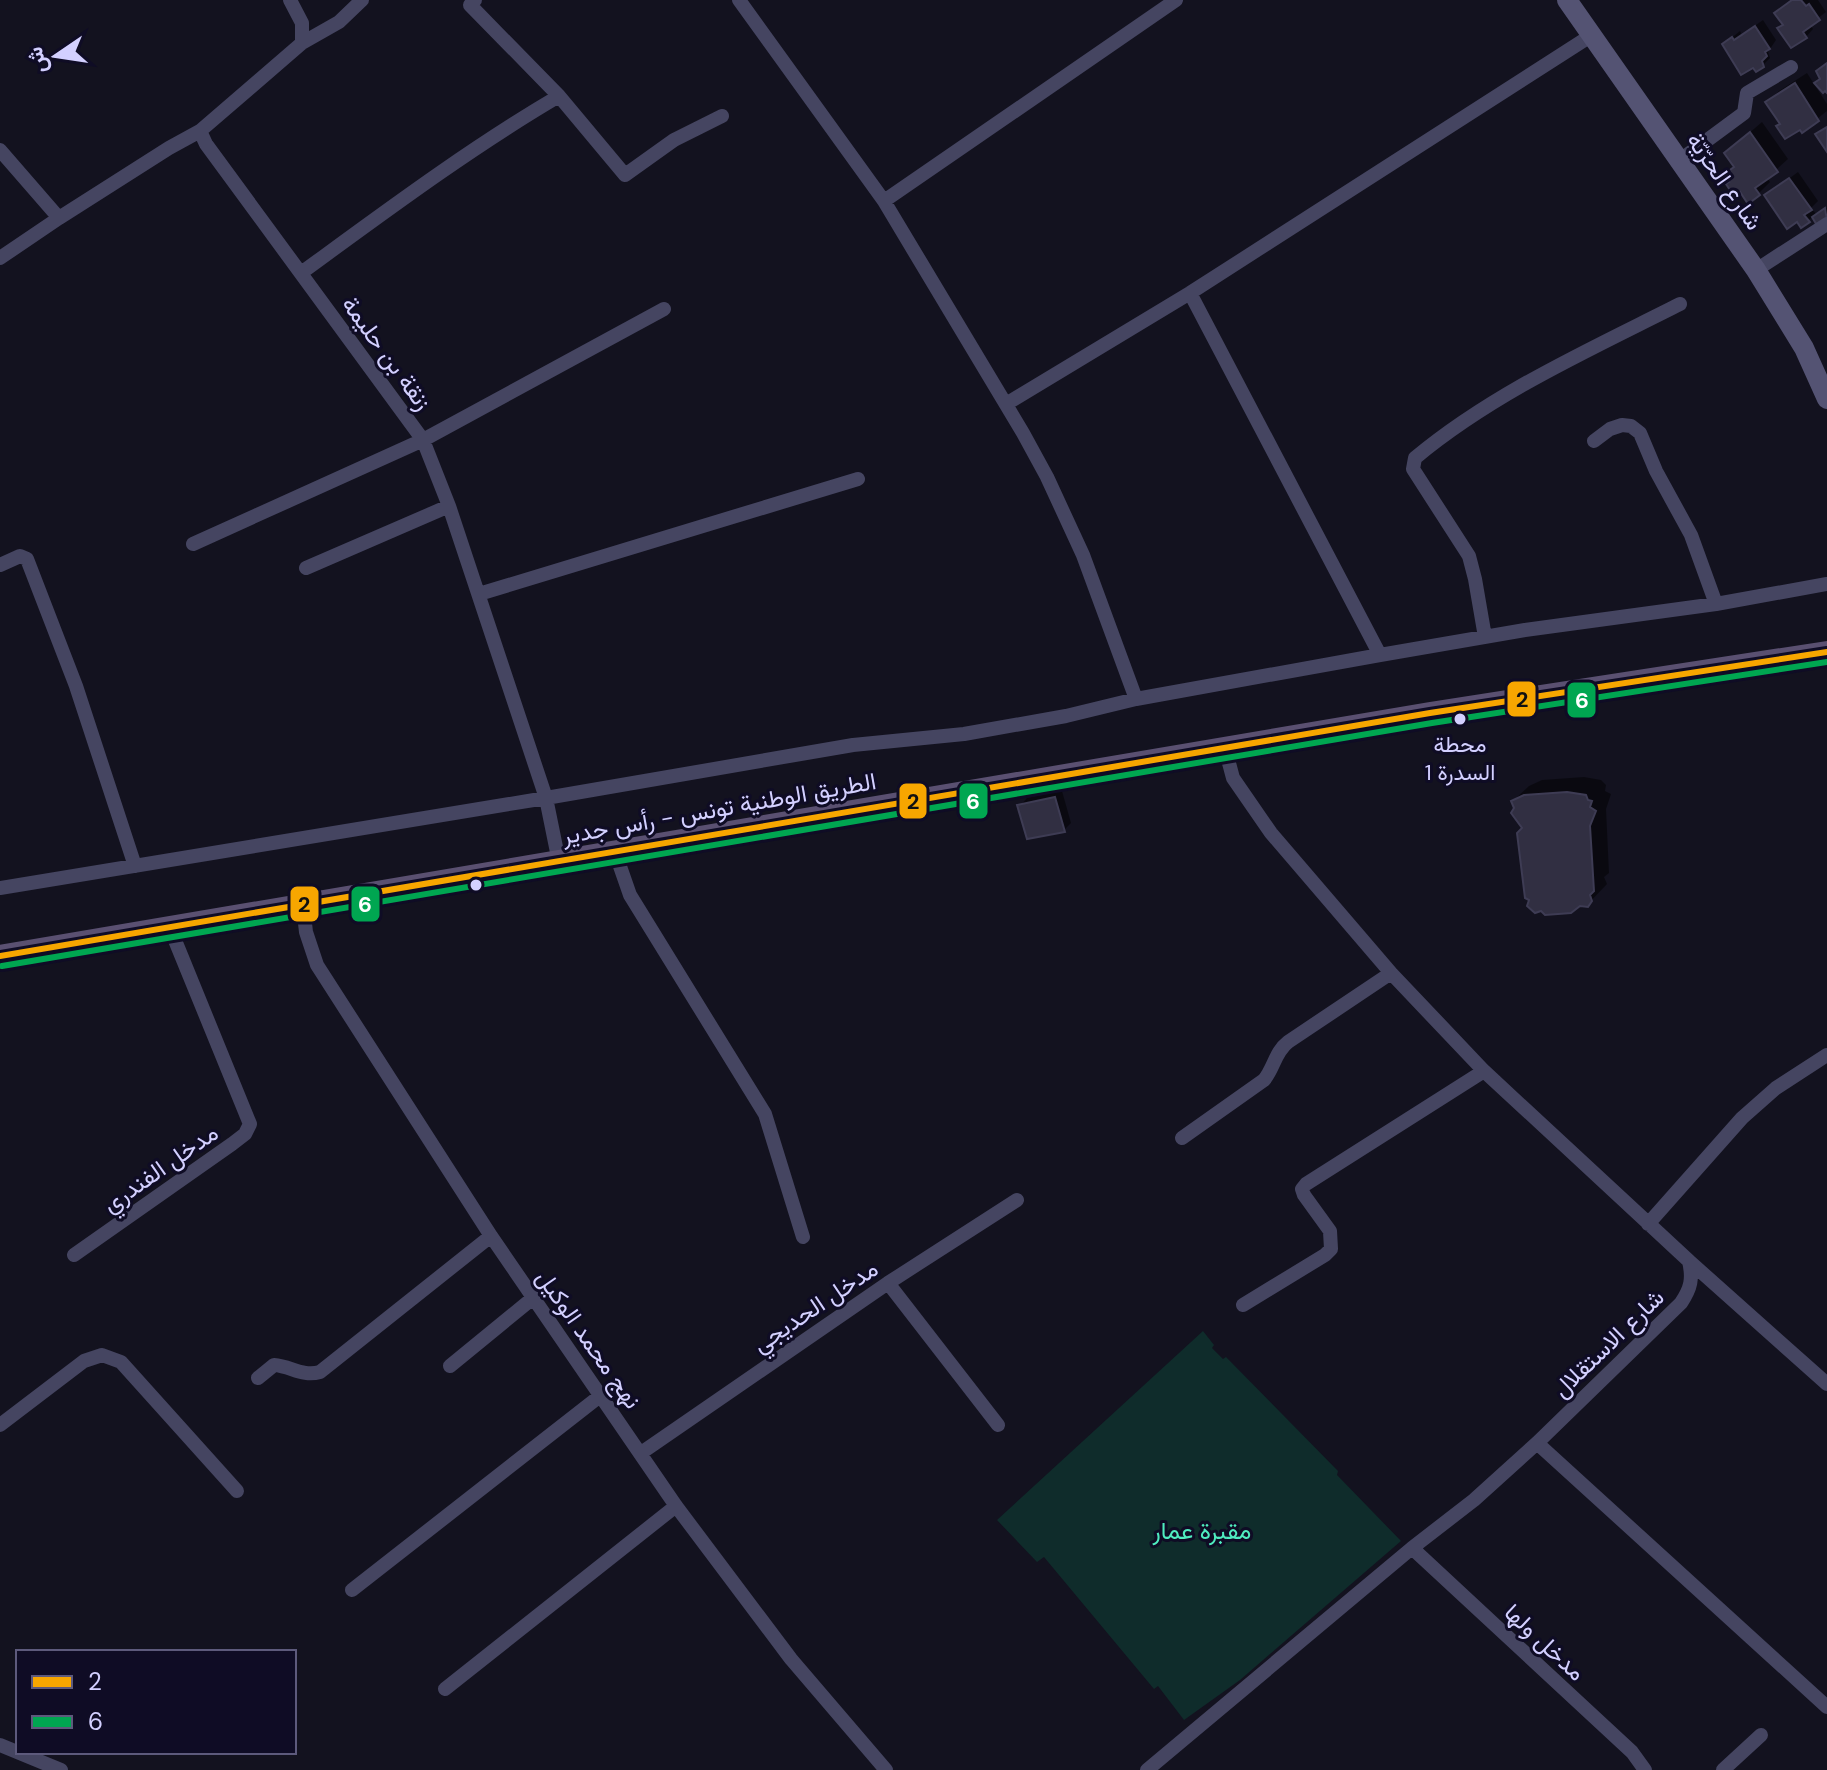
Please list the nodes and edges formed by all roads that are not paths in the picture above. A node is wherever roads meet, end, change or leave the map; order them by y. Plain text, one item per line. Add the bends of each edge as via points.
1 (290, 0) edge
2 (362, 0) edge
3 (475, 0) edge
4 (739, 0) edge
5 (1176, 0) edge
6 (1567, 0) edge
7 (1592, 35) junction
8 (302, 43) junction
9 (1791, 67) dead end
10 (559, 96) junction
11 (722, 116) dead end
12 (200, 131) junction
13 (0, 150) edge
14 (1679, 161) junction
15 (884, 201) junction
16 (59, 218) junction
17 (1827, 224) edge
18 (0, 258) edge
19 (1756, 270) junction
20 (301, 273) junction
21 (1190, 293) junction
22 (1680, 304) dead end
23 (664, 309) dead end
24 (1827, 399) edge
25 (1006, 404) junction
26 (423, 440) junction
27 (1594, 441) dead end
28 (858, 479) dead end
29 (449, 506) junction
30 (193, 544) dead end
31 (0, 565) edge
32 (306, 568) dead end
33 (1827, 584) edge
34 (479, 594) junction
35 (1716, 604) junction
36 (1485, 637) junction
37 (1827, 652) edge
38 (1380, 655) junction
39 (1136, 699) junction
40 (1225, 748) junction
41 (546, 798) junction
42 (615, 852) junction
43 (559, 862) junction
44 (135, 866) junction
45 (0, 888) edge
46 (303, 906) junction
47 (170, 928) junction
48 (0, 956) edge
49 (1391, 973) junction
50 (1827, 1055) edge
51 (1484, 1071) junction
52 (1182, 1138) dead end
53 (1017, 1200) dead end
54 (1648, 1224) junction
55 (491, 1236) junction
56 (803, 1237) dead end
57 (74, 1255) dead end
58 (1689, 1261) junction
59 (888, 1283) junction
60 (533, 1298) junction
61 (1243, 1305) dead end
62 (450, 1366) dead end
63 (258, 1378) dead end
64 (1827, 1384) edge
65 (600, 1396) junction
66 (0, 1425) edge
67 (998, 1425) dead end
68 (1537, 1443) junction
69 (641, 1453) junction
70 (237, 1491) dead end
71 (676, 1506) junction
72 (1412, 1548) junction
73 (352, 1590) dead end
74 (445, 1689) dead end
75 (1827, 1707) edge
76 (1761, 1735) dead end
77 (21, 1754) edge
78 (56, 1769) edge
79 (886, 1770) edge
80 (1147, 1770) edge
81 (1645, 1770) edge
82 (1723, 1770) edge

1 - 8 street via 302,23
2 - 8 street via 339,22
3 - 10 street via 470,5
4 - 15 street
5 - 15 street
6 - 7 street, شارع الحرّيّة
7 - 14 street, شارع الحرّيّة
7 - 21 street
8 - 12 street
9 - 14 street via 1747,93 1744,113
10 - 11 street via 625,175 674,140
10 - 20 street via 433,176
12 - 16 street
12 - 20 street, زنقة بن حليمة
13 - 16 street
14 - 19 street, شارع الحرّيّة
15 - 25 street
16 - 18 street
17 - 19 street
19 - 24 street, شارع الحرّيّة via 1804,348
20 - 26 street, زنقة بن حليمة
21 - 25 street
21 - 38 street
22 - 36 street via 1534,378 1415,458 1413,469 1469,556
23 - 26 street
25 - 39 street via 1077,542
26 - 29 street, زنقة بن حليمة
26 - 30 street
27 - 35 street via 1622,425 1640,433 1691,535
28 - 34 street
29 - 32 street
29 - 34 street, زنقة بن حليمة
31 - 44 street via 20,556 27,559 76,686
33 - 35 street
34 - 41 street, زنقة بن حليمة
35 - 36 street
36 - 38 street
37 - 40 main road, الطريق الوطنية تونس - رأس جدير
38 - 39 street
39 - 41 street via 964,734 853,745
40 - 42 main road, الطريق الوطنية تونس - رأس جدير
40 - 49 street via 1233,778 1271,833
41 - 43 street, زنقة بن حليمة
41 - 44 street
42 - 43 main road, الطريق الوطنية تونس - رأس جدير
42 - 56 street via 630,895 765,1114
43 - 46 main road, الطريق الوطنية تونس - رأس جدير
44 - 45 street
46 - 47 main road, الطريق الوطنية تونس - رأس جدير
46 - 55 street, نهج محمد الوكيل via 317,965
47 - 48 main road, الطريق الوطنية تونس - رأس جدير
47 - 57 street, مدخل الفندري via 250,1124 232,1144
49 - 51 street
49 - 52 street via 1279,1049 1264,1080
50 - 54 street via 1742,1118
51 - 54 street
51 - 61 street via 1306,1184 1304,1195 1330,1231 1331,1249
53 - 59 street, مدخل الحديجي
54 - 58 street
55 - 60 street, نهج محمد الوكيل
55 - 63 street via 320,1372 274,1365
58 - 64 street
58 - 68 street, شارع الاستقلال via 1691,1289 1681,1303
59 - 67 street
59 - 69 street, مدخل الحديجي
60 - 62 street
60 - 65 street, نهج محمد الوكيل
65 - 69 street, نهج محمد الوكيل
65 - 73 street
66 - 70 street via 84,1361 102,1355 121,1362
68 - 72 street, شارع الاستقلال
68 - 75 street
69 - 71 street, نهج محمد الوكيل
71 - 74 street
71 - 79 street, نهج محمد الوكيل via 791,1659
72 - 80 street, شارع الاستقلال
72 - 81 street, مدخل ولها via 1632,1752
76 - 82 street
77 - 78 street

